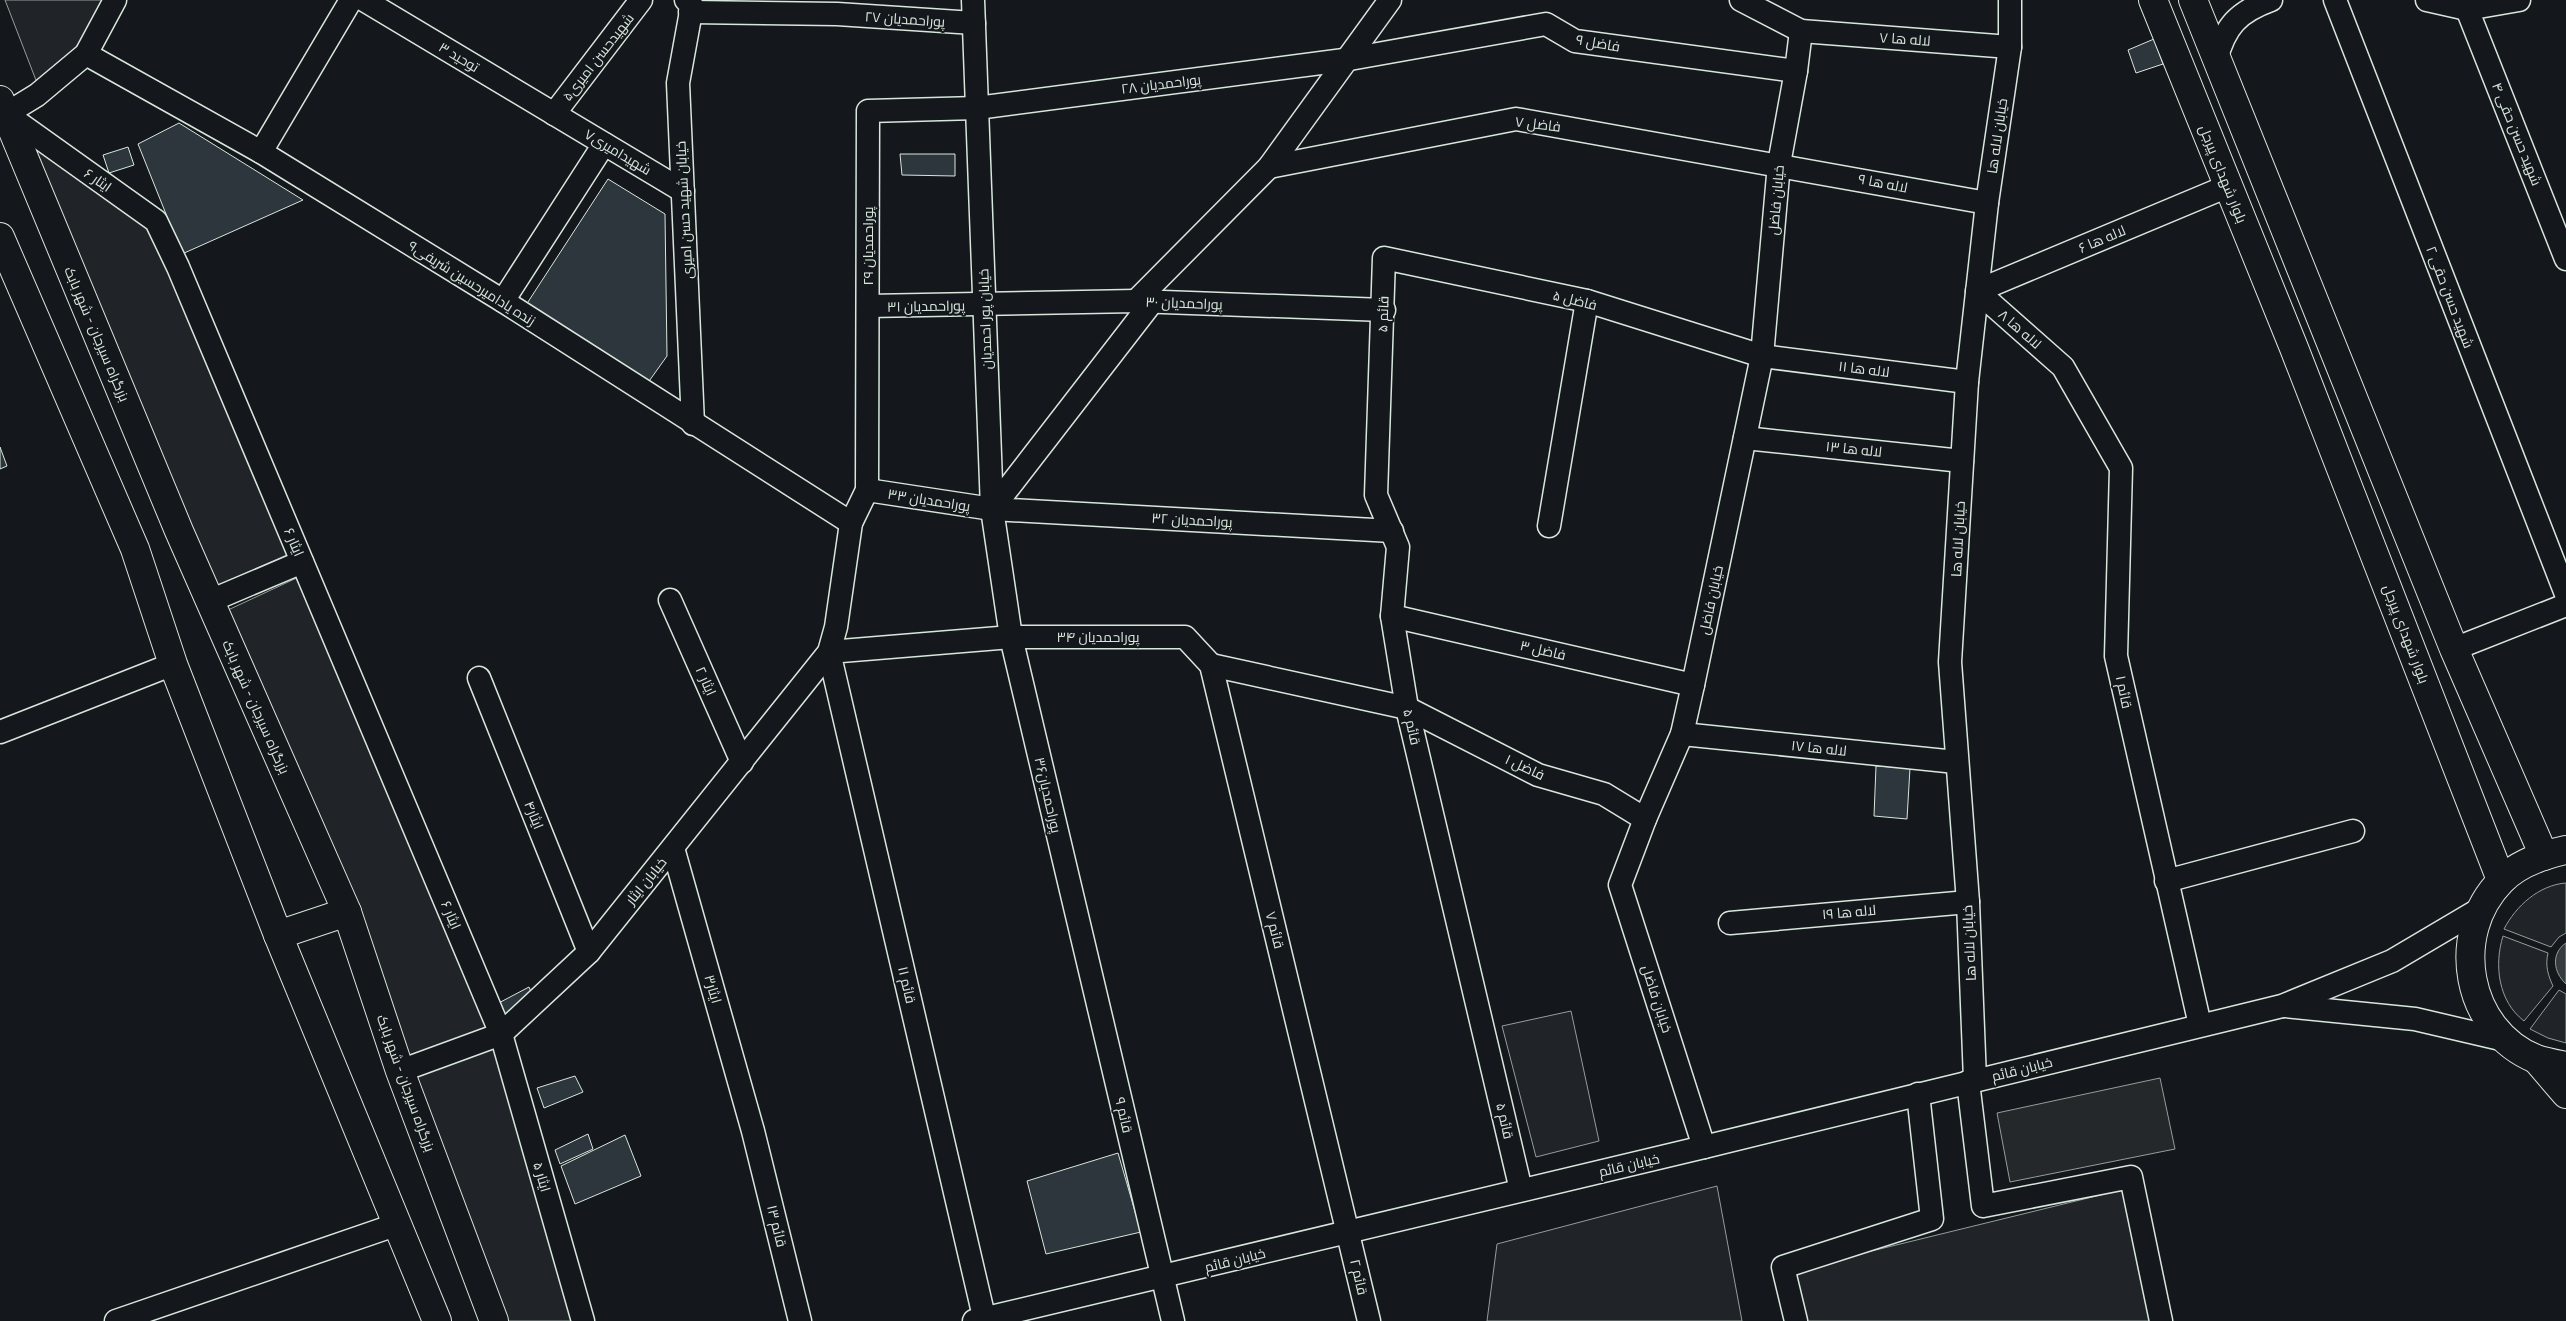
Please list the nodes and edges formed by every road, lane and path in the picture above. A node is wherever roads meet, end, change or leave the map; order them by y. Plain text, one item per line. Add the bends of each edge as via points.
1 (115, 0) edge
2 (351, 0) edge
3 (364, 0) edge
4 (641, 0) edge
5 (973, 0) edge
6 (1390, 0) edge
7 (1741, 0) edge
8 (2010, 0) edge
9 (2153, 0) edge
10 (2193, 0) edge
11 (2271, 0) edge
12 (2335, 0) edge
13 (2427, 0) edge
14 (2519, 0) edge
15 (691, 4) edge
16 (2468, 9) junction
17 (974, 23) junction
18 (1801, 31) junction
19 (2010, 47) junction
20 (86, 54) junction
21 (1344, 60) junction
22 (2216, 60) junction
23 (1796, 71) junction
24 (3, 107) edge
25 (977, 108) junction
26 (554, 114) junction
27 (604, 144) junction
28 (261, 152) junction
29 (1779, 164) junction
30 (1269, 167) junction
31 (2228, 186) junction
32 (683, 191) junction
33 (1987, 203) junction
34 (0, 237) edge
35 (1384, 258) joint
36 (2566, 259) edge
37 (1977, 291) junction
38 (503, 301) junction
39 (1587, 301) junction
40 (1144, 302) junction
41 (984, 305) junction
42 (868, 306) junction
43 (1384, 310) junction
44 (2329, 339) junction
45 (2294, 348) junction
46 (1762, 356) junction
47 (2063, 367) joint
48 (2343, 375) junction
49 (1967, 382) junction
50 (2310, 388) junction
51 (693, 424) junction
52 (1745, 438) junction
53 (1962, 461) junction
54 (867, 490) junction
55 (992, 509) junction
56 (851, 523) junction
57 (1549, 526) dead end
58 (1392, 531) junction
59 (302, 562) junction
60 (2566, 594) edge
61 (670, 600) dead end
62 (210, 601) junction
63 (2566, 605) edge
64 (1392, 616) junction
65 (1011, 637) junction
66 (2454, 649) junction
67 (829, 652) junction
68 (173, 664) junction
69 (1212, 665) junction
70 (479, 678) dead end
71 (1694, 685) junction
72 (1407, 708) junction
73 (0, 732) edge
74 (1682, 734) junction
75 (742, 762) junction
76 (1956, 762) junction
77 (1645, 819) junction
78 (2353, 831) dead end
79 (673, 848) junction
80 (2555, 853) edge
81 (2502, 880) junction
82 (2166, 881) junction
83 (1968, 902) junction
84 (2480, 909) junction
85 (347, 912) junction
86 (1730, 923) dead end
87 (278, 935) junction
88 (589, 952) junction
89 (1085, 953) joint
90 (2282, 1006) junction
91 (2200, 1025) junction
92 (501, 1034) junction
93 (2505, 1040) junction
94 (2536, 1059) junction
95 (2566, 1066) edge
96 (400, 1071) junction
97 (1972, 1081) junction
98 (1918, 1094) junction
99 (2566, 1094) edge
100 (753, 1131) joint
101 (1704, 1147) junction
102 (1522, 1190) junction
103 (398, 1224) junction
104 (1348, 1232) junction
105 (1162, 1277) junction
106 (981, 1320) edge
107 (116, 1321) edge
108 (437, 1321) edge
109 (494, 1321) edge
110 (583, 1321) edge
111 (800, 1321) edge
112 (1174, 1321) edge
113 (1369, 1321) edge
114 (1796, 1321) edge
115 (2161, 1321) edge

1 - 20 street
2 - 28 street
3 - 26 street, توحید ۳
4 - 26 street, شهیدحسن امیری۵
5 - 17 street, خیابان پور احمدیان
6 - 21 street
7 - 18 street
8 - 19 street, خیابان لاله ها
9 - 31 main road, بلوار شهدای پیرجل
10 - 22 main road
11 - 22 street via 2245,10 2229,27
12 - 60 street, شهید حسن حقی ۲
13 - 16 street
14 - 16 street
15 - 17 street, پوراحمدیان ۲۷
15 - 32 street, خیابان شهید حسن امیری via 678,83
16 - 36 street, شهید حسن حقی ۴
17 - 25 street, خیابان پور احمدیان
18 - 19 street, لاله ها ۷
18 - 23 street, خیابان فاضل
19 - 33 street, خیابان لاله ها
20 - 24 street via 37,94
20 - 28 street, زنده یادامیرحسین شریفی۹
21 - 23 street, فاضل ۹ via 1546,24 1575,41
21 - 25 street, پوراحمدیان ۲۸
21 - 30 street
22 - 44 main road
23 - 29 street, خیابان فاضل
24 - 59 street, ایثار ۶ via 156,221
24 - 62 main road, بزرگراه سیرجان - شهر بابک
25 - 41 street, خیابان پور احمدیان
25 - 42 street, پوراحمدیان ۲۹ via 868,111
26 - 27 street, شهیدامیری۷
27 - 32 street, شهیدامیری۷
27 - 38 street
28 - 38 street, زنده یادامیرحسین شریفی۹
29 - 30 street, فاضل ۷ via 1516,118
29 - 33 street, لاله ها ۹
29 - 46 street, خیابان فاضل
30 - 40 street
31 - 37 street, لاله ها ۶
31 - 45 main road, بلوار شهدای پیرجل
32 - 51 street, خیابان شهید حسن امیری
33 - 37 street, خیابان لاله ها
34 - 68 main road via 134,549
35 - 39 street, فاضل ۵
35 - 43 street, قائم ۵
37 - 47 street, لاله ها ۸
37 - 49 street, خیابان لاله ها
38 - 51 street, زنده یادامیرحسین شریفی۹
39 - 46 street, فاضل ۵
39 - 57 street
40 - 41 street, پوراحمدیان ۳۰
40 - 43 street, پوراحمدیان ۳۰
40 - 55 street
41 - 42 street, پوراحمدیان ۳۱
41 - 55 street, خیابان پور احمدیان
42 - 54 street, پوراحمدیان ۲۹
43 - 58 street, قائم ۵ via 1376,495
44 - 45 main road via 2318,356 2302,354
44 - 48 main road
45 - 50 main road, بلوار شهدای پیرجل
46 - 49 street, لاله ها ۱۱
46 - 52 street, خیابان فاضل
47 - 82 street, قائم ۱ via 2121,468 2116,656
48 - 50 main road via 2326,370 2318,373
48 - 66 main road
49 - 53 street, خیابان لاله ها
50 - 81 main road, بلوار شهدای پیرجل
51 - 56 street, زنده یادامیرحسین شریفی۹
52 - 53 street, لاله ها ۱۳
52 - 71 street, خیابان فاضل
53 - 76 street, خیابان لاله ها via 1950,662
54 - 55 street, پوراحمدیان ۳۳
54 - 56 street, خیابان ایثار
55 - 58 street, پوراحمدیان ۳۲
55 - 65 street, خیابان پور احمدیان
56 - 67 street, خیابان ایثار via 836,627
58 - 64 street, قائم ۵ via 1398,547
59 - 62 street
59 - 92 street, ایثار ۶
61 - 75 street, ایثار ۲
62 - 85 main road, بزرگراه سیرجان - شهر بابک
63 - 66 street
64 - 71 street, فاضل ۳
64 - 72 street, قائم ۵
65 - 67 street, پوراحمدیان ۳۴
65 - 69 street, پوراحمدیان ۳۴ via 1185,637
65 - 89 street, پوراحمدیان۳۶
66 - 80 main road
67 - 75 street, خیابان ایثار
67 - 106 street, قائم ۱۱
68 - 73 street
68 - 87 main road
69 - 72 street, فاضل ۱
69 - 104 street, قائم ۷
70 - 88 street, ایثار۴
71 - 74 street, خیابان فاضل
72 - 77 street, فاضل ۱ via 1538,775 1604,794
72 - 102 street, قائم ۵
74 - 76 street, لاله ها ۱۷
74 - 77 street, خیابان فاضل
75 - 79 street, خیابان ایثار
76 - 83 street, خیابان لاله ها
77 - 101 street, خیابان فاضل via 1620,885
78 - 82 street
79 - 88 street, خیابان ایثار
79 - 100 street, ایثار۳
80 - 81 main road via 2531,860
81 - 84 main road
82 - 91 street, قائم ۱
83 - 86 street, لاله ها ۱۹
83 - 97 street, خیابان لاله ها
84 - 90 street via 2392,961
84 - 93 main road via 2469,943 2470,978 2483,1012
85 - 87 main road
85 - 96 main road, بزرگراه سیرجان - شهر بابک
87 - 103 main road
88 - 92 street, خیابان ایثار
89 - 105 street, قائم ۹
90 - 91 street, خیابان قائم
90 - 93 street via 2415,1019
91 - 97 street, خیابان قائم
92 - 96 street, خیابان ایثار
92 - 110 street, ایثار ۵
93 - 94 main road
94 - 95 main road
94 - 99 main road
96 - 109 main road, بزرگراه سیرجان - شهر بابک
97 - 98 street, خیابان قائم
97 - 115 street, خیابان لاله ها via 1983,1206 2131,1177
98 - 101 street, خیابان قائم
98 - 114 street via 1932,1219 1783,1267
100 - 111 street, قائم ۱۳
101 - 102 street, خیابان قائم
102 - 104 street, خیابان قائم
103 - 107 street
103 - 108 main road
104 - 105 street, خیابان قائم
104 - 113 street, قائم ۲
105 - 106 street, خیابان قائم
105 - 112 street, قائم ۹

